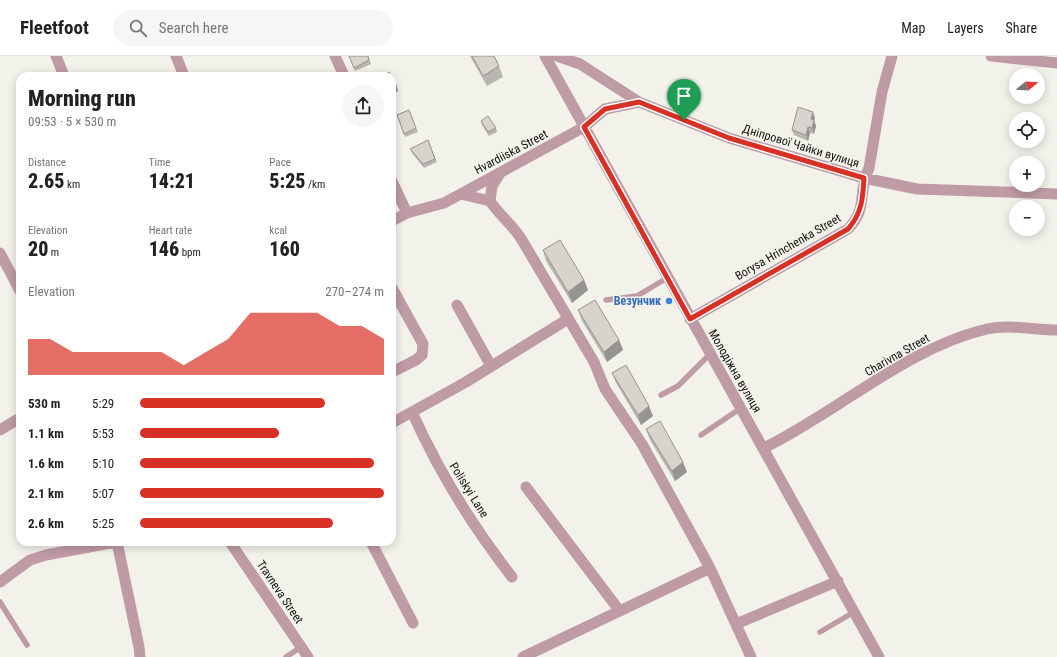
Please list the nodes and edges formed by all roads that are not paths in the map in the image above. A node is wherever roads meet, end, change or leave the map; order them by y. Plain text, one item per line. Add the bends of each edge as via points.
1 (56, 56) edge
2 (176, 56) edge
3 (335, 56) edge
4 (545, 56) edge
5 (557, 56) edge
6 (892, 56) edge
7 (991, 56) edge
8 (1057, 63) edge
9 (62, 72) edge
10 (182, 72) edge
11 (342, 72) edge
12 (639, 102) junction
13 (584, 127) junction
14 (501, 172) junction
15 (864, 178) junction
16 (396, 190) edge
17 (461, 194) junction
18 (1057, 194) edge
19 (490, 201) junction
20 (407, 214) junction
21 (396, 219) edge
22 (0, 253) edge
23 (667, 278) junction
24 (16, 283) edge
25 (396, 295) edge
26 (606, 300) dead end
27 (456, 305) dead end
28 (568, 319) junction
29 (690, 319) junction
30 (1057, 330) edge
31 (710, 354) junction
32 (491, 366) junction
33 (396, 370) edge
34 (661, 395) dead end
35 (741, 408) junction
36 (412, 412) junction
37 (16, 420) edge
38 (396, 421) edge
39 (0, 430) edge
40 (702, 435) dead end
41 (764, 448) junction
42 (526, 486) dead end
43 (95, 546) edge
44 (118, 546) edge
45 (233, 546) edge
46 (374, 546) edge
47 (710, 568) junction
48 (512, 577) dead end
49 (838, 581) junction
50 (0, 582) edge
51 (0, 602) edge
52 (619, 610) junction
53 (855, 612) junction
54 (413, 623) dead end
55 (736, 624) junction
56 (820, 632) dead end
57 (27, 645) dead end
58 (301, 647) junction
59 (140, 657) edge
60 (286, 657) edge
61 (308, 657) edge
62 (523, 657) edge
63 (751, 657) edge
64 (879, 657) edge

1 - 9 street
2 - 10 street
3 - 11 street
4 - 13 street, Молодіжна вулиця
5 - 12 street, Дніпрової Чайки вулиця via 580,64
6 - 15 street, Borysa Hrinchenka Street via 882,92 869,168
7 - 8 street
12 - 13 street, Hvardiiska Street via 605,109
12 - 15 street, Дніпрової Чайки вулиця via 729,138
13 - 14 street, Hvardiiska Street
13 - 23 street, Молодіжна вулиця
14 - 17 street, Hvardiiska Street
14 - 19 street via 492,186
15 - 18 street, Дніпрової Чайки вулиця via 917,188
15 - 29 street, Borysa Hrinchenka Street via 860,213 848,229
16 - 20 street
17 - 19 street
17 - 20 street, Hvardiiska Street via 444,203
19 - 28 street via 498,213 512,225
20 - 21 street, Hvardiiska Street
22 - 24 street
23 - 26 lane via 637,296
23 - 29 street, Молодіжна вулиця
25 - 33 street via 423,344 422,355
27 - 32 street
28 - 32 street
28 - 47 street via 594,362 605,389 642,444
29 - 31 street, Молодіжна вулиця
30 - 41 street, Charivna Street via 988,328 952,339 876,381 794,433
31 - 34 lane via 678,386
31 - 35 street, Молодіжна вулиця
32 - 36 street
35 - 40 lane
35 - 41 street, Молодіжна вулиця
36 - 38 street
36 - 48 street, Poliskyi Lane via 429,450 491,550
37 - 39 street
41 - 49 street, Молодіжна вулиця
42 - 52 street
43 - 50 street via 30,560
44 - 59 street
45 - 58 street, Travneva Street
46 - 54 street
47 - 52 street
47 - 55 street
49 - 53 street, Молодіжна вулиця
49 - 55 street
51 - 57 lane
52 - 62 street
53 - 56 lane
53 - 64 street, Молодіжна вулиця
55 - 63 street
58 - 60 lane
58 - 61 street, Travneva Street

